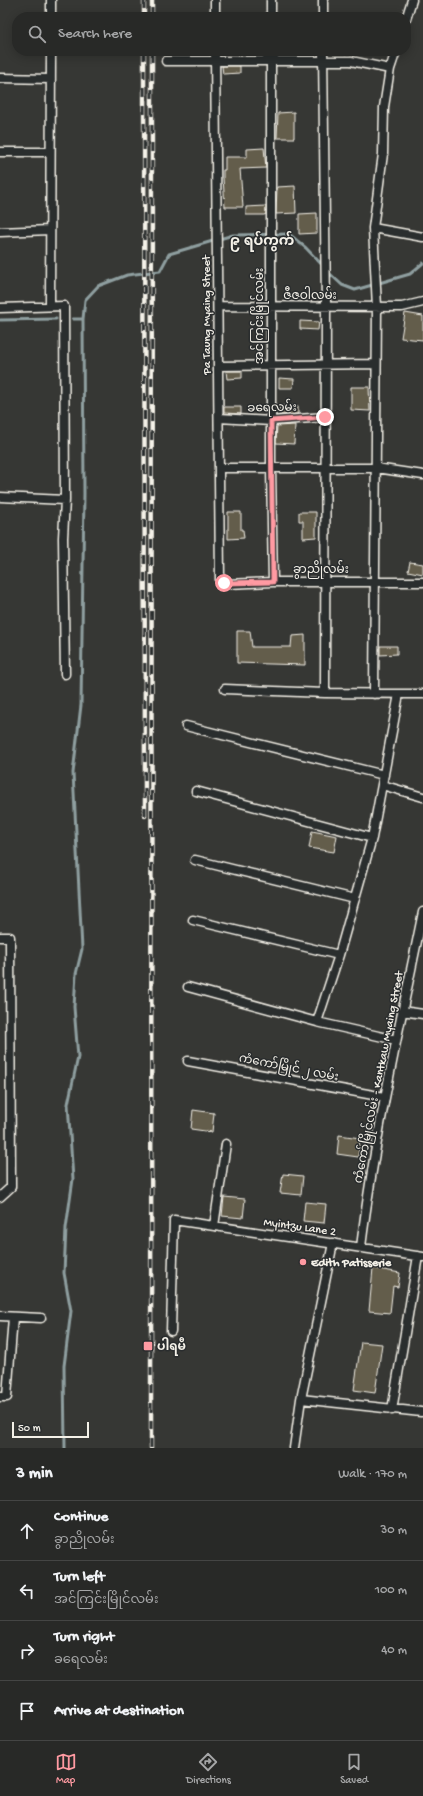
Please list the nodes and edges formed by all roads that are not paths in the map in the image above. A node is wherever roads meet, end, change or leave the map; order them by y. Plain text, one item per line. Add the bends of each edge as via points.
1 (51, 0) edge
2 (215, 0) edge
3 (271, 0) edge
4 (323, 0) edge
5 (412, 0) edge
6 (51, 12) edge
7 (215, 12) edge
8 (271, 12) edge
9 (323, 12) edge
10 (408, 12) edge
11 (51, 56) edge
12 (215, 56) edge
13 (271, 56) edge
14 (323, 56) edge
15 (394, 56) edge
16 (166, 61) dead end
17 (215, 61) junction
18 (271, 61) junction
19 (323, 61) junction
20 (390, 69) junction
21 (0, 78) edge
22 (51, 79) junction
23 (0, 152) edge
24 (50, 152) junction
25 (373, 228) junction
26 (50, 230) junction
27 (0, 232) edge
28 (423, 237) edge
29 (423, 302) edge
30 (50, 306) junction
31 (218, 306) junction
32 (272, 307) junction
33 (326, 307) junction
34 (377, 307) junction
35 (0, 308) edge
36 (376, 364) junction
37 (325, 365) junction
38 (218, 366) junction
39 (271, 366) junction
40 (325, 417) junction
41 (218, 418) junction
42 (271, 421) junction
43 (219, 468) junction
44 (271, 468) junction
45 (325, 468) junction
46 (376, 468) junction
47 (423, 475) edge
48 (0, 497) edge
49 (65, 500) junction
50 (220, 580) joint
51 (326, 581) junction
52 (376, 581) junction
53 (273, 582) junction
54 (423, 582) edge
55 (65, 674) dead end
56 (225, 689) dead end
57 (325, 693) junction
58 (374, 694) junction
59 (399, 694) junction
60 (423, 694) edge
61 (186, 726) dead end
62 (384, 775) junction
63 (382, 785) junction
64 (196, 791) dead end
65 (423, 796) edge
66 (372, 838) junction
67 (195, 860) dead end
68 (355, 899) junction
69 (423, 912) edge
70 (193, 920) dead end
71 (0, 937) edge
72 (339, 955) junction
73 (188, 987) dead end
74 (402, 1011) junction
75 (423, 1014) edge
76 (317, 1022) junction
77 (396, 1040) junction
78 (188, 1061) dead end
79 (384, 1097) junction
80 (226, 1144) dead end
81 (0, 1197) edge
82 (214, 1226) junction
83 (333, 1243) junction
84 (361, 1248) junction
85 (421, 1256) edge
86 (0, 1316) edge
87 (13, 1317) junction
88 (41, 1318) dead end
89 (170, 1331) dead end
90 (0, 1397) edge
91 (300, 1399) junction
92 (392, 1410) junction
93 (420, 1412) dead end
94 (294, 1448) edge

1 - 6 street
2 - 7 street
3 - 8 street
4 - 9 street
5 - 10 street
11 - 22 street
12 - 17 street, Pa Taung Myaing Street
13 - 18 street, အင်ကြင်းမြိုင်လမ်း
14 - 19 street
15 - 20 street
16 - 17 street
17 - 18 street
17 - 31 street, Pa Taung Myaing Street
18 - 19 street
18 - 32 street, အင်ကြင်းမြိုင်လမ်း
19 - 20 street via 351,61
19 - 33 street
20 - 25 street via 384,107 383,154
21 - 22 street
22 - 24 street
23 - 24 street
24 - 26 street
25 - 28 street
25 - 34 street
26 - 27 street
26 - 30 street
29 - 34 street, ဇီဇဝါလမ်း via 402,307
30 - 35 street
30 - 49 street via 64,306
31 - 32 street, ဇီဇဝါလမ်း
31 - 38 street, Pa Taung Myaing Street
32 - 33 street, ဇီဇဝါလမ်း
32 - 39 street, အင်ကြင်းမြိုင်လမ်း
33 - 34 street, ဇီဇဝါလမ်း
33 - 37 street
34 - 36 street
36 - 37 street
36 - 46 street
37 - 39 street
37 - 40 street
38 - 39 street
38 - 41 street, Pa Taung Myaing Street
39 - 42 street, အင်ကြင်းမြိုင်လမ်း
40 - 42 street, ခရေလမ်း
40 - 45 street
41 - 42 street, ခရေလမ်း
41 - 43 street, Pa Taung Myaing Street
42 - 44 street, အင်ကြင်းမြိုင်လမ်း
43 - 44 street
43 - 50 street, Pa Taung Myaing Street
44 - 45 street
44 - 53 street, အင်ကြင်းမြိုင်လမ်း
45 - 46 street
45 - 51 street
46 - 47 street
46 - 52 street
48 - 49 street
49 - 55 street
50 - 53 street, ခွာညိုလမ်း via 228,584
51 - 52 street, ခွာညိုလမ်း
51 - 53 street, ခွာညိုလမ်း
51 - 57 street
52 - 54 street, ခွာညိုလမ်း
52 - 58 street
56 - 57 street
57 - 58 street
58 - 59 street
59 - 60 street
59 - 62 street
61 - 62 street
62 - 63 street
63 - 65 street
63 - 66 street
64 - 66 street
66 - 68 street
67 - 68 street
68 - 72 street
69 - 74 street, ကံကော်မြိုင်လမ်း - Kantkaw Myaing Street
70 - 72 street
71 - 81 street via 10,937 11,1187
72 - 76 street
73 - 76 street
74 - 75 street
74 - 77 street, ကံကော်မြိုင်လမ်း - Kantkaw Myaing Street
76 - 77 street
77 - 79 street, ကံကော်မြိုင်လမ်း - Kantkaw Myaing Street
78 - 79 street, ကံကော်မြိုင် ၂ လမ်း
79 - 84 street, ကံကော်မြိုင်လမ်း - Kantkaw Myaing Street
80 - 82 street
82 - 83 street, Myintzu Lane 2
82 - 89 street, Myintzu Lane 2 via 174,1220
83 - 84 street, Myintzu Lane 2
83 - 91 street
84 - 85 street, Myintzu Lane 2
85 - 92 street
86 - 87 street
87 - 88 street
87 - 90 street via 8,1397
91 - 92 street
91 - 94 street
92 - 93 street

